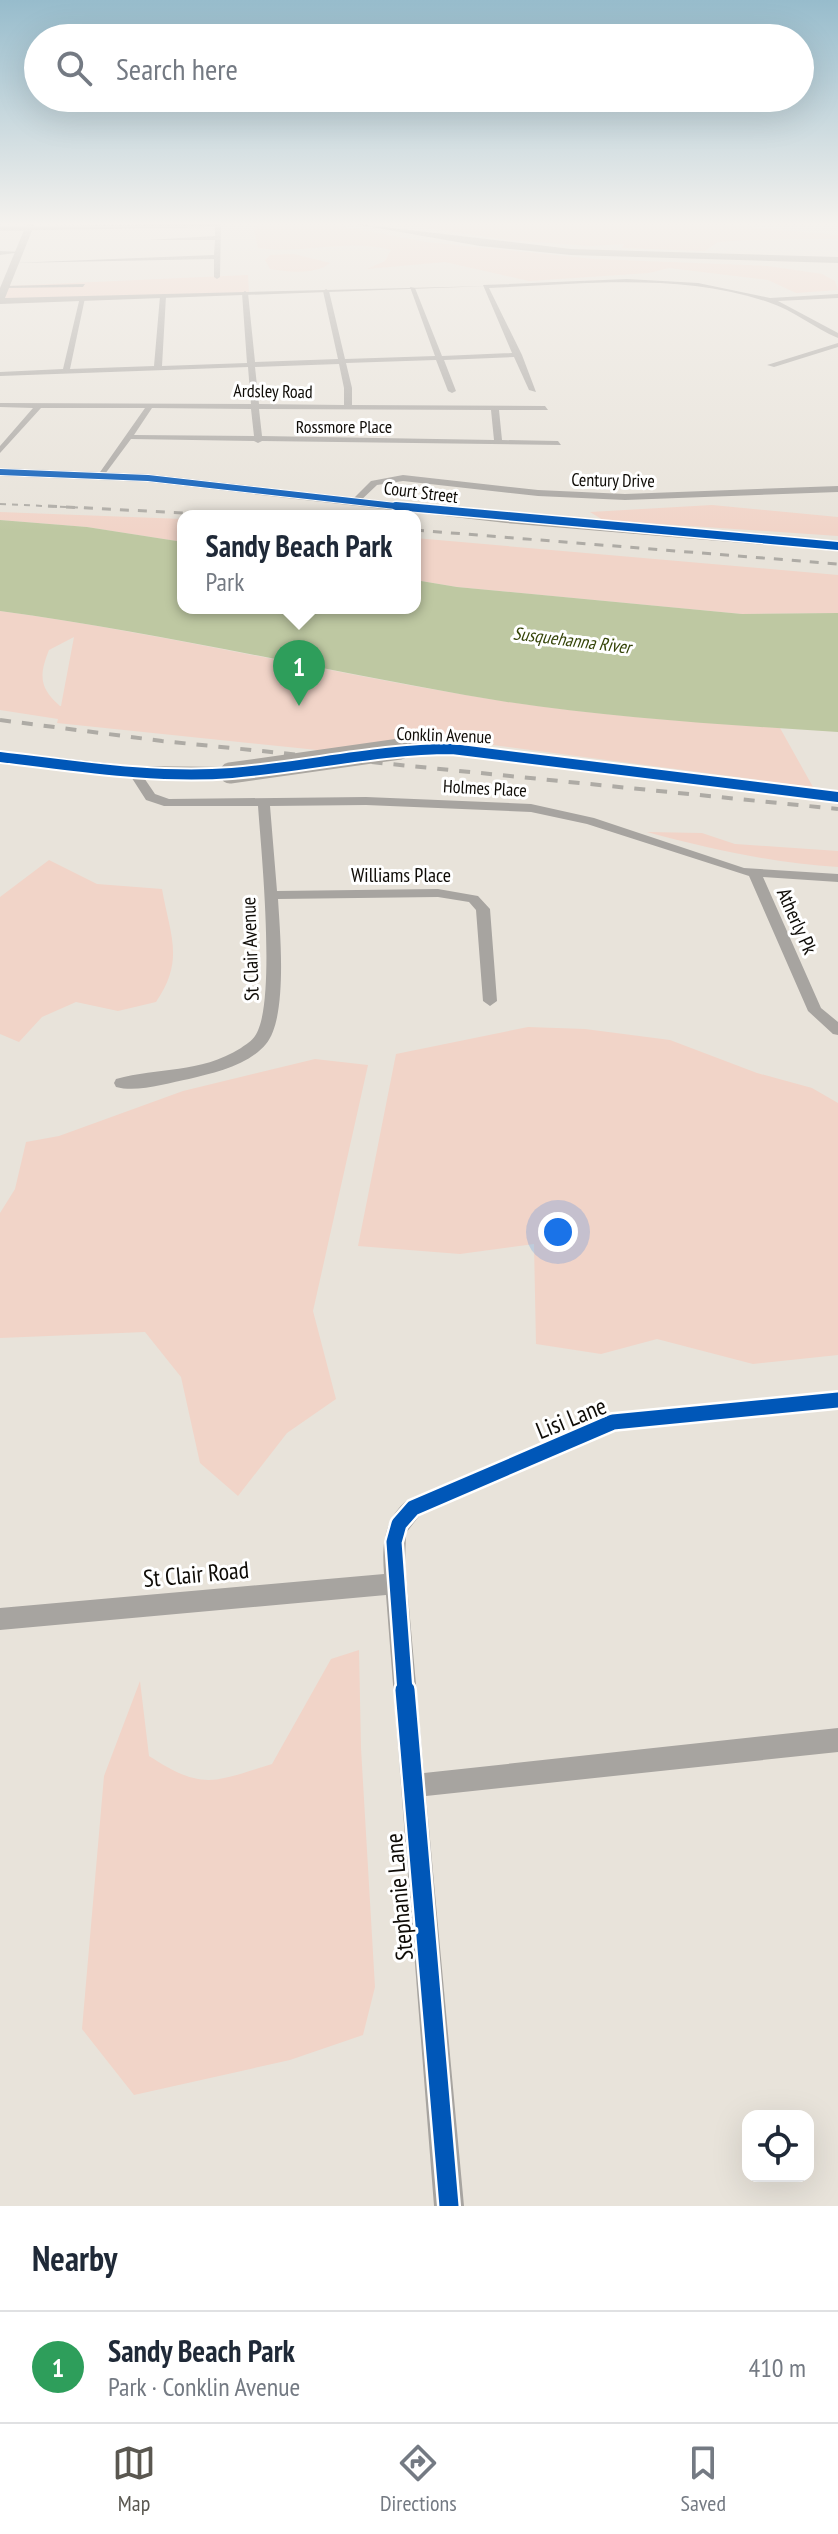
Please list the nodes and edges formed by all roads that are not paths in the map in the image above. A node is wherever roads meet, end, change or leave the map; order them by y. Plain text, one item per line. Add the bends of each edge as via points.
1 (76, 326) edge
2 (161, 326) edge
3 (248, 326) edge
4 (334, 326) edge
5 (427, 326) edge
6 (504, 326) edge
7 (819, 326) edge
8 (838, 336) edge
9 (838, 345) edge
10 (518, 355) junction
11 (440, 358) junction
12 (343, 362) junction
13 (251, 365) junction
14 (771, 365) dead end
15 (158, 368) junction
16 (66, 372) junction
17 (0, 374) edge
18 (533, 390) dead end
19 (452, 391) dead end
20 (0, 405) edge
21 (39, 405) junction
22 (150, 406) junction
23 (255, 407) junction
24 (348, 408) junction
25 (495, 408) junction
26 (545, 408) dead end
27 (130, 437) junction
28 (258, 441) junction
29 (498, 443) junction
30 (558, 443) dead end
31 (0, 451) edge
32 (0, 472) edge
33 (102, 475) junction
34 (838, 489) edge
35 (359, 502) junction
36 (838, 546) edge
37 (0, 757) edge
38 (134, 772) junction
39 (838, 797) edge
40 (264, 803) junction
41 (755, 874) junction
42 (838, 878) edge
43 (269, 895) junction
44 (490, 1001) dead end
45 (833, 1027) edge
46 (122, 1083) dead end
47 (838, 1400) edge
48 (396, 1584) junction
49 (0, 1619) edge
50 (838, 1740) edge
51 (412, 1786) junction
52 (449, 2206) edge

1 - 16 street
2 - 15 street
3 - 13 street
4 - 12 street
5 - 11 street
6 - 10 street
7 - 8 street
9 - 14 street
10 - 11 street
10 - 18 street
11 - 12 street
11 - 19 street
12 - 13 street
12 - 24 street
13 - 15 street
13 - 23 street
15 - 16 street
16 - 17 street
20 - 21 street, Ardsley Road
21 - 22 street, Ardsley Road
21 - 31 street
22 - 23 street, Ardsley Road
22 - 27 street
23 - 24 street, Ardsley Road
23 - 28 street
24 - 25 street, Ardsley Road
25 - 26 street, Ardsley Road
25 - 29 street
27 - 28 street, Rossmore Place
27 - 33 street
28 - 29 street, Rossmore Place
29 - 30 street, Rossmore Place
32 - 33 main road, Court Street
33 - 35 main road, Court Street
34 - 35 street, Century Drive via 625,497 409,478 388,480
35 - 36 main road, Court Street
37 - 38 main road, Conklin Avenue
38 - 39 main road, Conklin Avenue, bridge via 230,773 400,749 452,749
38 - 40 street, Holmes Place via 150,797 168,803
40 - 41 street, Holmes Place via 531,808 590,821
40 - 43 street, St Clair Avenue
41 - 42 street, Holmes Place
41 - 45 street, Atherly Pk via 815,1011
43 - 44 street, Williams Place via 438,893 473,899 483,909
43 - 46 street, St Clair Avenue via 274,1004 263,1038 226,1062
47 - 48 street, Lisi Lane via 613,1422 413,1508 400,1518 393,1534
48 - 49 street, St Clair Road
48 - 51 street, Stephanie Lane
50 - 51 street
51 - 52 street, Stephanie Lane

